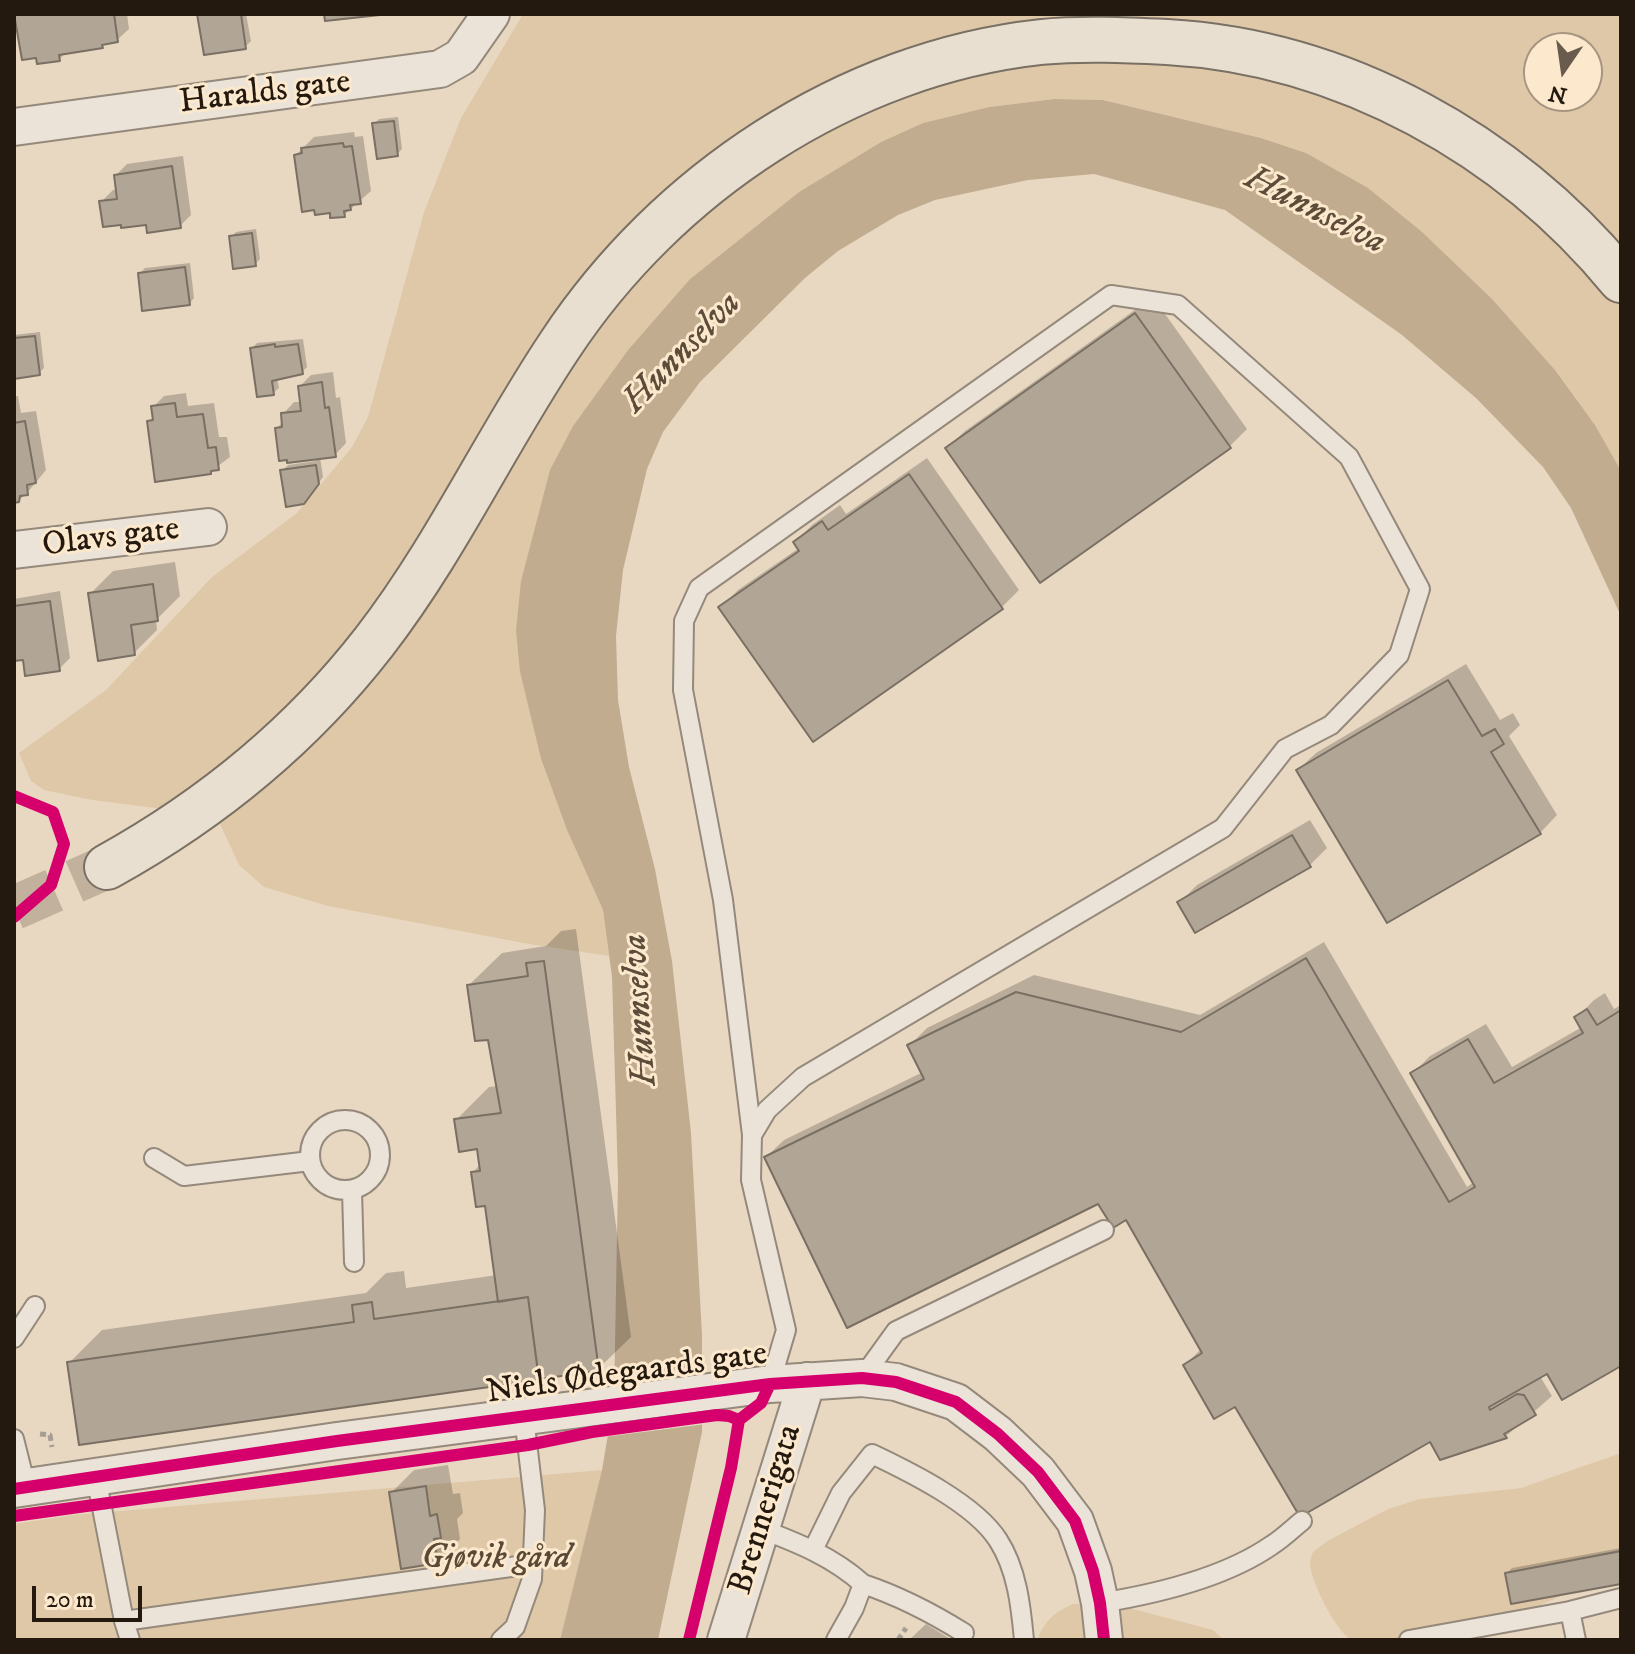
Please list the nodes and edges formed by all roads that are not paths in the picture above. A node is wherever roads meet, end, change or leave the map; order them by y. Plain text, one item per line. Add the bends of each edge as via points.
1 (491, 14) edge
2 (14, 127) edge
3 (1621, 280) edge
4 (208, 527) dead end
5 (14, 550) edge
6 (107, 867) tunnel mouth
7 (752, 1135) junction
8 (154, 1158) dead end
9 (310, 1161) junction
10 (352, 1190) junction
11 (1104, 1230) dead end
12 (354, 1262) dead end
13 (35, 1306) dead end
14 (14, 1338) edge
15 (862, 1378) junction
16 (807, 1381) junction
17 (770, 1384) junction
18 (524, 1417) junction
19 (14, 1439) edge
20 (96, 1477) junction
21 (20, 1488) edge
22 (1302, 1521) dead end
23 (761, 1529) junction
24 (813, 1550) junction
25 (532, 1564) junction
26 (863, 1584) junction
27 (1621, 1598) edge
28 (1100, 1603) junction
29 (1570, 1611) junction
30 (124, 1621) junction
31 (964, 1633) dead end
32 (130, 1640) edge
33 (501, 1640) edge
34 (726, 1640) edge
35 (836, 1640) edge
36 (1024, 1640) edge
37 (1104, 1640) edge
38 (1409, 1640) edge
39 (1576, 1640) edge

1 - 2 street, Haralds gate via 461,57 440,69
3 - 6 highway via 1569,223 1459,138 1374,93 1273,58 1185,43 1043,42 943,61 883,84 747,153 637,247 564,339 432,559 354,665 263,760 177,826
4 - 5 street, Olavs gate
7 - 7 lane via 723,900 683,690 684,621 699,588 1111,295 1178,305 1349,457 1420,589 1399,655 1331,725 1285,749 1223,828 803,1077 767,1110
7 - 17 lane via 751,1180 786,1330
8 - 9 lane via 184,1176
9 - 10 lane via 324,1184
9 - 10 lane via 310,1146 323,1126 355,1120 375,1134 381,1160 374,1176
10 - 12 lane
11 - 15 lane via 896,1331
13 - 14 lane
15 - 16 street, Niels Ødegaards gate
15 - 28 street, Niels Ødegaards gate via 896,1382 956,1402 998,1434 1038,1472 1075,1521
16 - 17 street, Niels Ødegaards gate
16 - 23 street, Brennerigata
17 - 18 street, Niels Ødegaards gate
18 - 20 street, Niels Ødegaards gate
18 - 25 lane via 535,1510
19 - 21 lane
20 - 21 street, Niels Ødegaards gate
20 - 30 lane
22 - 28 lane via 1271,1546 1228,1567
23 - 24 lane
23 - 34 street, Brennerigata
24 - 26 lane
24 - 36 lane via 841,1493 872,1454 918,1476 967,1509 998,1539 1020,1593
25 - 30 lane
25 - 33 lane via 515,1627
26 - 31 lane via 891,1593
26 - 35 lane
27 - 29 lane
28 - 37 street, Niels Ødegaards gate
29 - 38 lane
29 - 39 lane
30 - 32 lane

